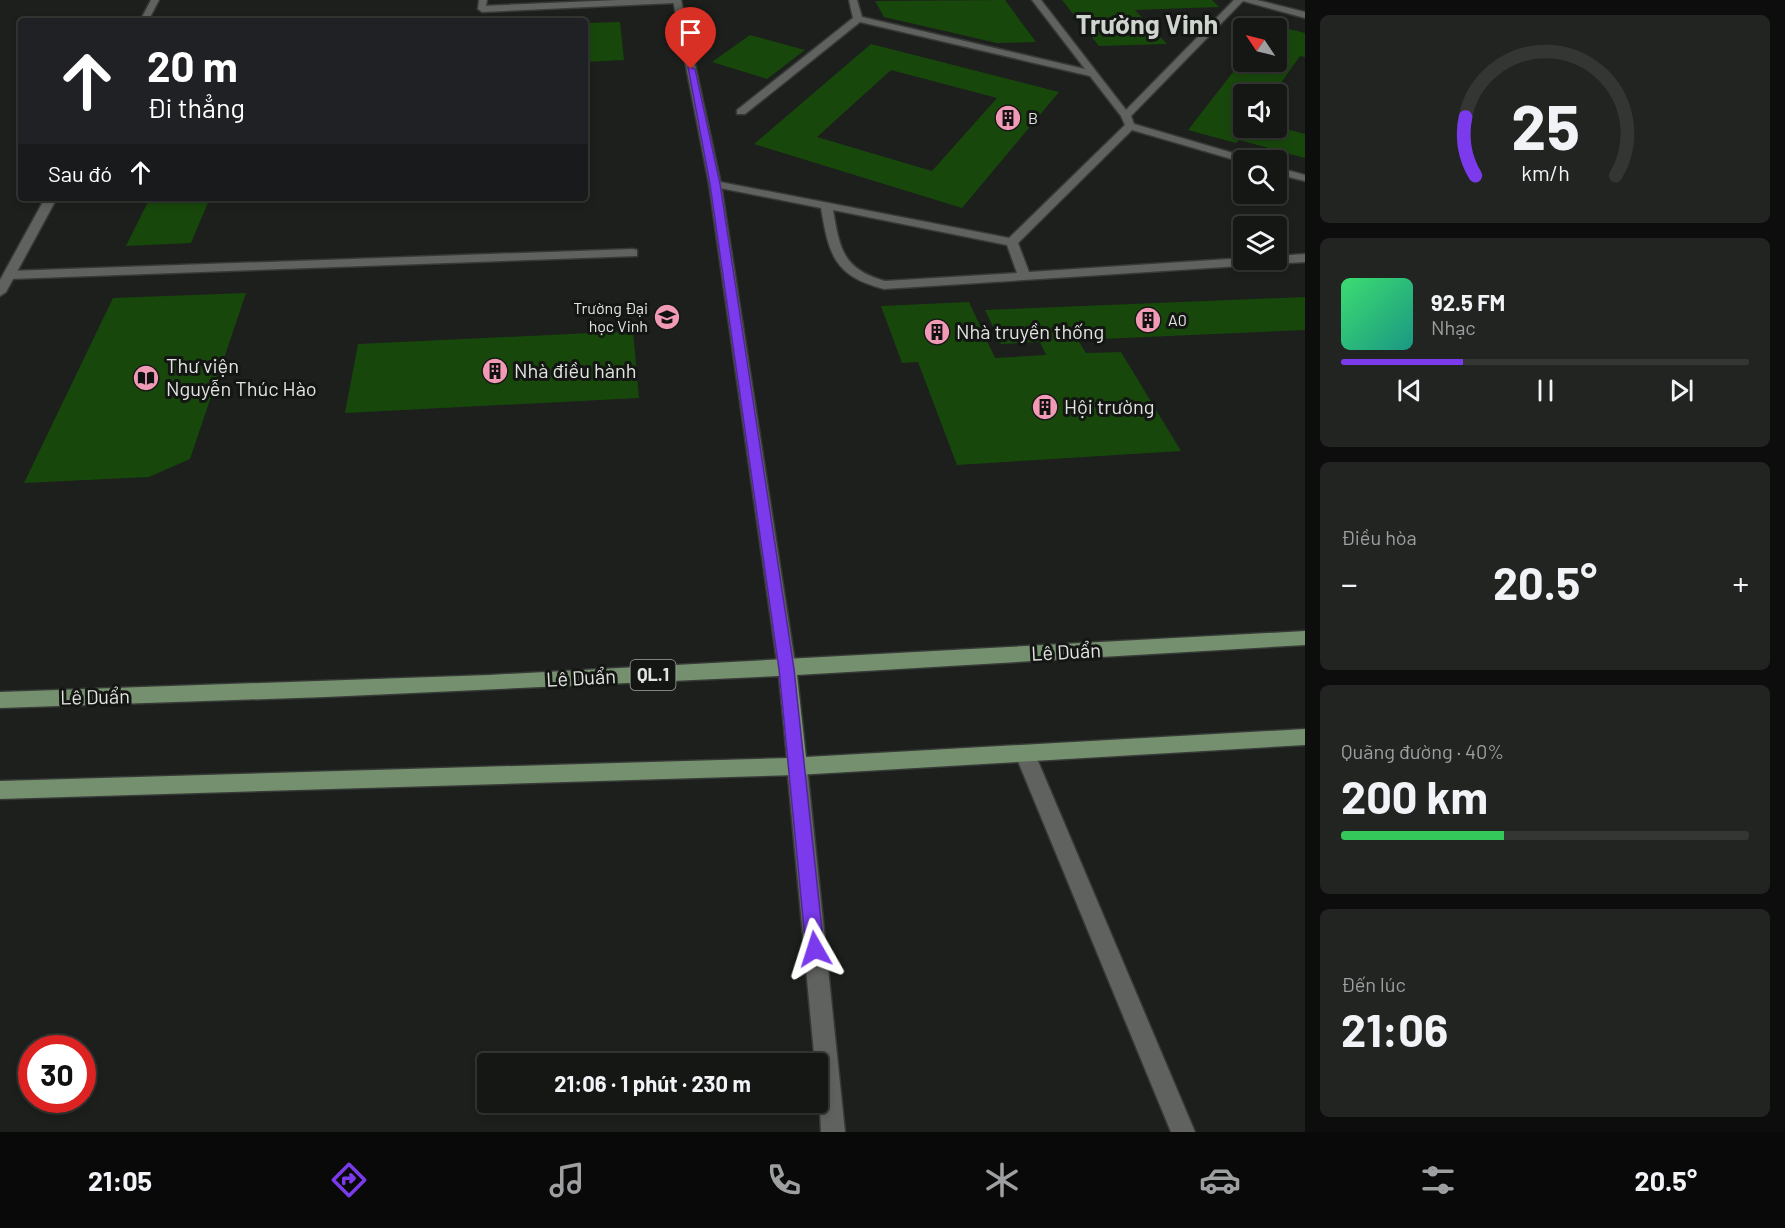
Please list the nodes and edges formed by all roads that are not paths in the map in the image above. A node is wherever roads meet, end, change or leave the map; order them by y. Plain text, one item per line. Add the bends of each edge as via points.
1 (156, 0) edge
2 (675, 0) edge
3 (853, 0) edge
4 (1036, 0) edge
5 (1239, 0) edge
6 (1247, 0) edge
7 (482, 4) edge
8 (1305, 15) edge
9 (146, 18) edge
10 (858, 19) junction
11 (1093, 74) junction
12 (741, 112) dead end
13 (1128, 121) junction
14 (1233, 156) edge
15 (1287, 173) edge
16 (1305, 178) edge
17 (715, 184) junction
18 (49, 201) edge
19 (826, 205) junction
20 (1012, 242) junction
21 (633, 254) dead end
22 (1305, 258) edge
23 (10, 275) junction
24 (1024, 275) junction
25 (0, 292) edge
26 (1305, 638) edge
27 (787, 669) junction
28 (0, 700) edge
29 (1305, 736) edge
30 (1025, 754) junction
31 (797, 766) junction
32 (0, 790) edge
33 (833, 1132) edge
34 (1183, 1132) edge

1 - 9 street
2 - 7 street
2 - 17 street
3 - 10 street
4 - 11 street
5 - 13 street
6 - 8 street
10 - 11 street
10 - 12 street
11 - 13 street
13 - 14 street
13 - 20 street
15 - 16 street
17 - 19 street
17 - 27 street
18 - 23 street
19 - 20 street
19 - 24 street via 837,257 853,273 871,282 893,285
20 - 24 street
21 - 23 street
22 - 24 street
23 - 25 street
26 - 27 main road, Lê Duẩn / QL.1
27 - 28 main road, Lê Duẩn / QL.1 via 267,693
27 - 31 main road
29 - 30 main road
30 - 31 main road
30 - 34 street
31 - 32 main road
31 - 33 street

